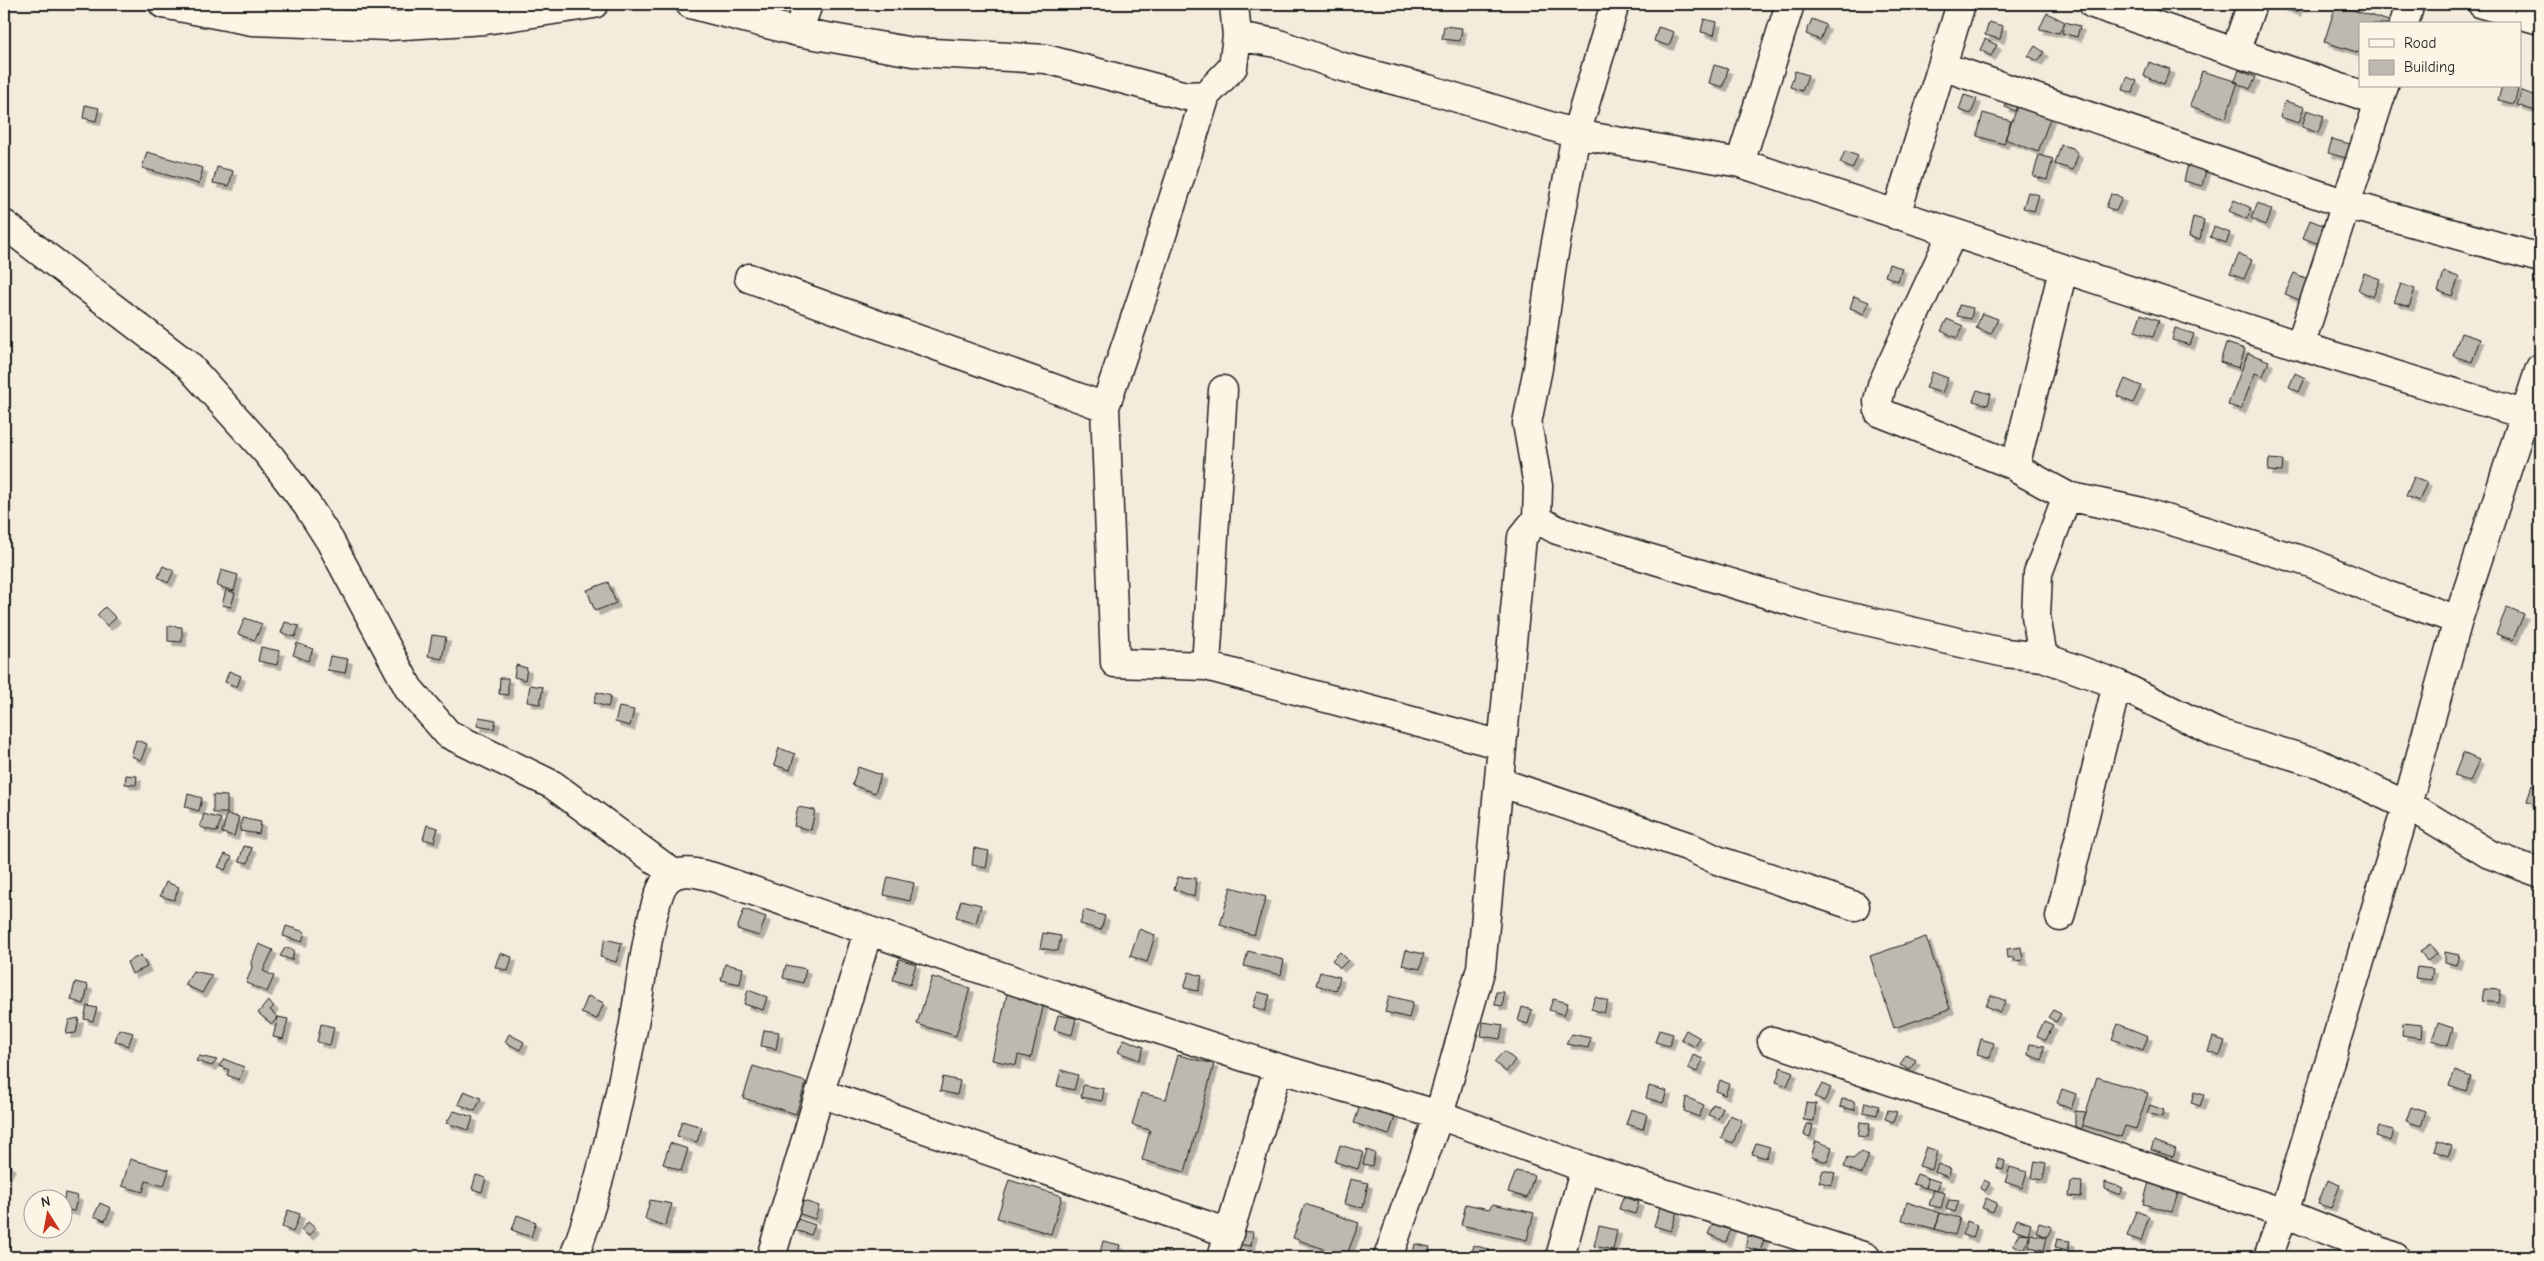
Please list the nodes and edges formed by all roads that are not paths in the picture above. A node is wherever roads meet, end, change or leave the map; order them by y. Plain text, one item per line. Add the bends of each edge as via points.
1 (163, 4) edge
2 (594, 4) edge
3 (690, 4) edge
4 (808, 4) edge
5 (1234, 4) edge
6 (1615, 4) edge
7 (1790, 4) edge
8 (1961, 4) edge
9 (2093, 4) edge
10 (2252, 4) edge
11 (2410, 4) edge
12 (2482, 4) edge
13 (315, 13) edge
14 (2540, 20) edge
15 (2405, 22) edge
16 (798, 32) junction
17 (1237, 36) junction
18 (2234, 52) junction
19 (1942, 66) junction
20 (2359, 88) edge
21 (2360, 88) edge
22 (1206, 94) junction
23 (2381, 94) edge
24 (1576, 134) junction
25 (1740, 163) junction
26 (2346, 204) junction
27 (1896, 215) junction
28 (4, 224) edge
29 (1952, 234) junction
30 (2540, 258) edge
31 (2063, 270) junction
32 (749, 278) dead end
33 (2300, 346) junction
34 (2540, 368) edge
35 (1223, 390) dead end
36 (1105, 408) junction
37 (2533, 416) edge
38 (2016, 466) junction
39 (2067, 496) junction
40 (1537, 519) junction
41 (2458, 620) junction
42 (2043, 657) junction
43 (1206, 666) junction
44 (2117, 684) junction
45 (1502, 745) junction
46 (1499, 782) junction
47 (2407, 805) junction
48 (2540, 873) edge
49 (674, 874) junction
50 (1856, 906) dead end
51 (2060, 917) dead end
52 (868, 931) junction
53 (1772, 1040) dead end
54 (1278, 1068) junction
55 (820, 1093) junction
56 (1439, 1115) junction
57 (1585, 1168) junction
58 (2284, 1213) junction
59 (1225, 1245) edge
60 (574, 1257) edge
61 (771, 1257) edge
62 (1388, 1257) edge
63 (1560, 1257) edge
64 (1866, 1257) edge
65 (2268, 1257) edge
66 (2395, 1257) edge

1 - 13 street via 252,21
2 - 13 street via 485,20 388,26
3 - 16 street
4 - 16 street
5 - 17 street
6 - 24 street
7 - 25 street
8 - 19 street
9 - 18 street
10 - 18 street
11 - 15 street
12 - 14 street
16 - 22 street via 913,52 1046,59 1186,96
17 - 22 street via 1233,67
17 - 24 street via 1276,43 1339,66
18 - 20 street
19 - 26 street
19 - 27 street
21 - 23 street
22 - 36 street
23 - 26 street
24 - 25 street
24 - 40 street via 1527,423 1538,486
25 - 27 street
26 - 30 street
26 - 33 street
27 - 29 street
28 - 49 street via 188,365 269,455 330,541 409,689 448,734 554,785
29 - 31 street
29 - 38 street via 1882,385 1879,412
31 - 33 street
31 - 38 street
32 - 36 street
33 - 37 street
34 - 37 street
35 - 43 street
36 - 43 street via 1115,663
37 - 41 street
38 - 39 street
39 - 41 street via 2142,512 2311,563 2389,596
39 - 42 street via 2038,572 2036,616
40 - 42 street via 1557,530 1820,610 2005,653
40 - 45 street via 1522,537
41 - 47 street
42 - 44 street
43 - 45 street
44 - 47 street via 2217,734 2318,763
44 - 51 street
45 - 46 street
46 - 50 street
46 - 56 street via 1481,968
47 - 48 street via 2489,854
47 - 58 street
49 - 52 street via 699,873 713,877
49 - 60 street via 666,881 654,910 621,1085 591,1211
52 - 54 street
52 - 55 street
53 - 58 street
54 - 56 street
54 - 59 street
55 - 59 street
55 - 61 street
56 - 57 street
56 - 62 street
57 - 63 street
57 - 64 street
58 - 65 street
58 - 66 street

